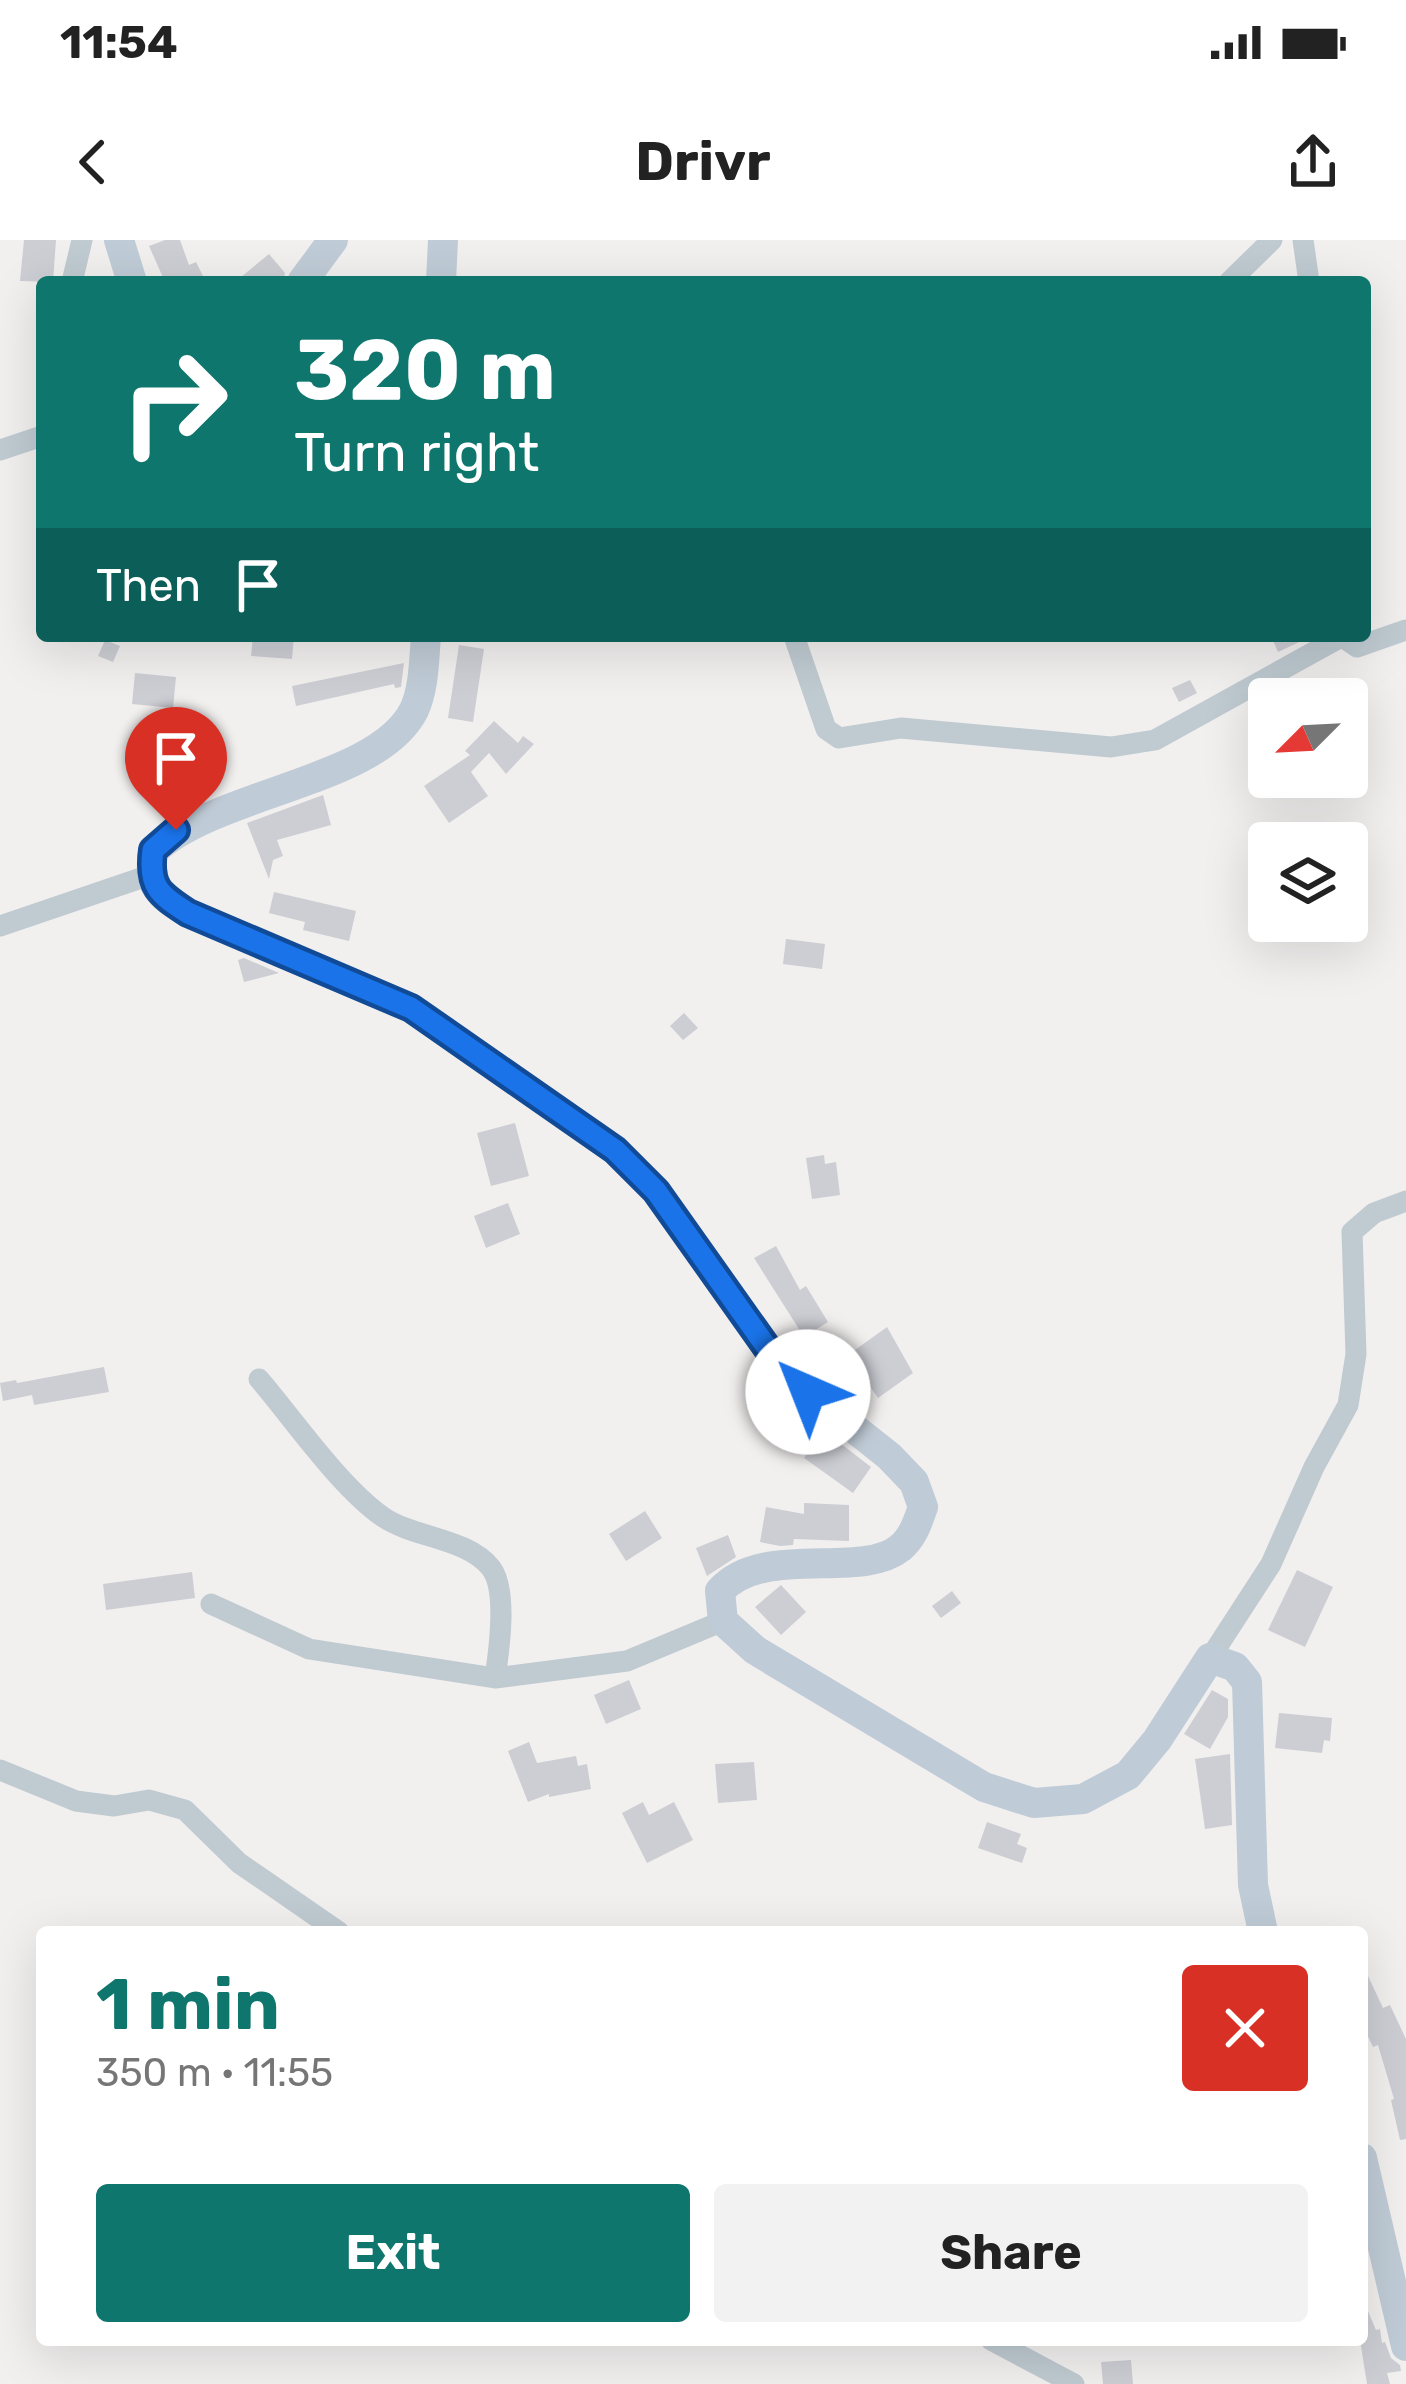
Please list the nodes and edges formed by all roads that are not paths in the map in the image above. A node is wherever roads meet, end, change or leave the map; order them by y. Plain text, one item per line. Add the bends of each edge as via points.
1 (82, 240) edge
2 (119, 240) edge
3 (333, 240) edge
4 (443, 240) edge
5 (1272, 240) edge
6 (1303, 240) edge
7 (73, 276) edge
8 (130, 276) edge
9 (306, 276) edge
10 (441, 276) edge
11 (1234, 276) edge
12 (1308, 276) edge
13 (36, 438) edge
14 (0, 450) edge
15 (1406, 630) edge
16 (425, 642) edge
17 (796, 642) edge
18 (1330, 642) edge
19 (1350, 642) edge
20 (150, 874) junction
21 (0, 926) edge
22 (1406, 1201) edge
23 (259, 1379) dead end
24 (211, 1604) dead end
25 (723, 1621) junction
26 (1210, 1658) junction
27 (495, 1678) junction
28 (0, 1770) edge
29 (330, 1926) edge
30 (1262, 1926) edge
31 (1368, 2184) edge
32 (1002, 2346) edge
33 (1406, 2346) edge
34 (1074, 2384) edge

1 - 7 street
2 - 8 main road
3 - 9 main road
4 - 10 main road
5 - 11 street
6 - 12 street
13 - 14 street
15 - 19 street via 1357,647
16 - 20 main road via 415,709 397,734 364,758 176,830 153,850
17 - 18 street via 826,729 839,738 902,728 1111,747 1155,740
20 - 21 street
20 - 25 main road via 162,896 188,913 411,1008 615,1150 656,1191 768,1349 914,1482 923,1507 899,1550 753,1569 720,1591
22 - 26 street via 1373,1213 1352,1232 1356,1354 1348,1406 1271,1564
23 - 27 street via 384,1518 476,1555 495,1573
24 - 27 street via 309,1649
25 - 26 main road via 755,1649 984,1787 1034,1803 1083,1799 1128,1775
25 - 27 street via 627,1661
26 - 30 main road via 1235,1667 1247,1682 1252,1885
28 - 29 street via 76,1801 149,1800 185,1810 238,1864
31 - 33 main road
32 - 34 street

